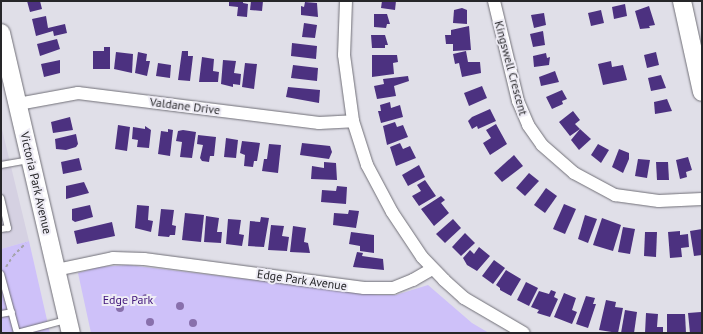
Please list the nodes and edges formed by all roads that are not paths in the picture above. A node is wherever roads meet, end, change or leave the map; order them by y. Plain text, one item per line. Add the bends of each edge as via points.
1 (346, 1) edge
2 (494, 1) edge
3 (682, 1) edge
4 (1, 33) edge
5 (698, 53) edge
6 (6, 76) edge
7 (702, 92) edge
8 (18, 104) junction
9 (353, 122) junction
10 (31, 159) junction
11 (1, 165) edge
12 (1, 198) edge
13 (702, 199) edge
14 (1, 229) edge
15 (432, 269) junction
16 (56, 270) junction
17 (2, 274) edge
18 (12, 312) junction
19 (1, 314) edge
20 (70, 326) edge
21 (17, 333) edge
22 (524, 333) edge

1 - 9 street via 344,55
2 - 13 street, Kingswell Crescent via 518,101 528,125 542,145 574,173 615,195 659,201
3 - 5 main road
4 - 6 main road, Victoria Park Avenue
5 - 7 main road
6 - 8 main road, Victoria Park Avenue
8 - 9 street, Valdane Drive via 78,93 319,123
8 - 10 main road, Victoria Park Avenue
9 - 15 street via 367,166 392,212
10 - 11 lane
10 - 16 main road, Victoria Park Avenue
12 - 14 lane via 8,228
15 - 16 street, Edge Park Avenue via 393,288 364,288 144,259 113,258
15 - 22 street via 464,298
16 - 20 main road, Victoria Park Avenue
17 - 18 lane
18 - 19 lane
18 - 21 lane
20 - 21 lane

